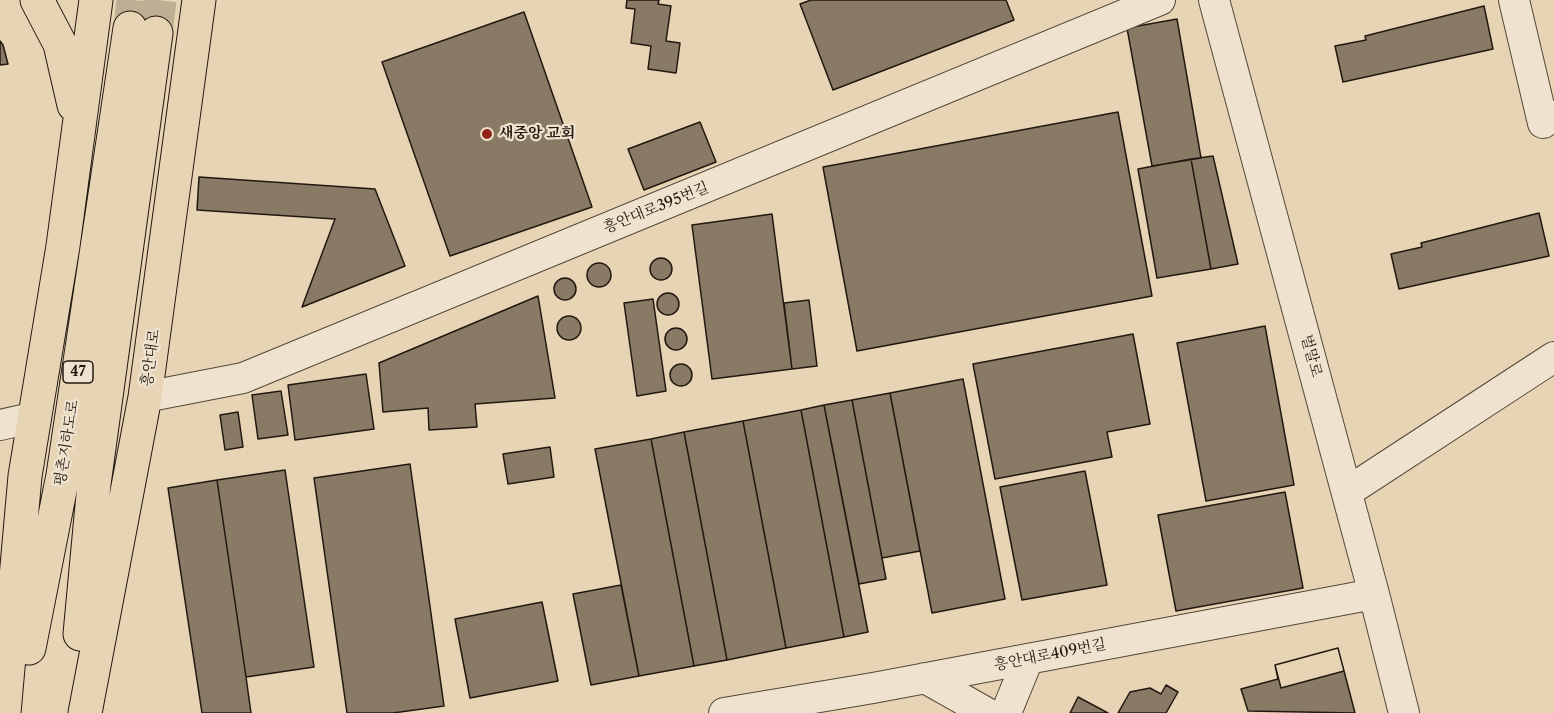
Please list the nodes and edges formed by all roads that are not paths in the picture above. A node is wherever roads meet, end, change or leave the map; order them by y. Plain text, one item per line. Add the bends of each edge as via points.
1 (37, 0) edge
2 (96, 0) edge
3 (199, 0) edge
4 (219, 0) edge
5 (1160, 0) edge
6 (1214, 0) edge
7 (1514, 0) edge
8 (186, 96) junction
9 (1554, 116) edge
10 (79, 128) junction
11 (1554, 357) edge
12 (145, 397) junction
13 (36, 417) junction
14 (0, 425) edge
15 (1347, 492) junction
16 (1374, 594) junction
17 (1028, 659) junction
18 (925, 678) junction
19 (876, 701) edge
20 (4, 713) edge
21 (16, 713) edge
22 (73, 713) edge
23 (85, 713) edge
24 (724, 713) edge
25 (987, 713) edge
26 (1006, 713) edge
27 (1404, 713) edge

1 - 10 main road via 60,44
2 - 10 main road
3 - 8 main road, 흥안대로
4 - 8 main road
5 - 12 street, 흥안대로395번길 via 243,378
6 - 15 street, 벌말로
7 - 9 street via 1543,123
8 - 12 main road, 흥안대로
10 - 13 main road
11 - 15 street
12 - 23 main road, 흥안대로
13 - 14 street
13 - 20 main road via 26,476
15 - 16 street, 벌말로
16 - 17 street, 흥안대로409번길
16 - 27 street, 벌말로
17 - 18 street, 흥안대로409번길
17 - 26 street
18 - 19 street, 흥안대로409번길
18 - 25 street
19 - 24 street, 흥안대로409번길
21 - 22 main road, 평촌지하도로 / 47 via 143,31

